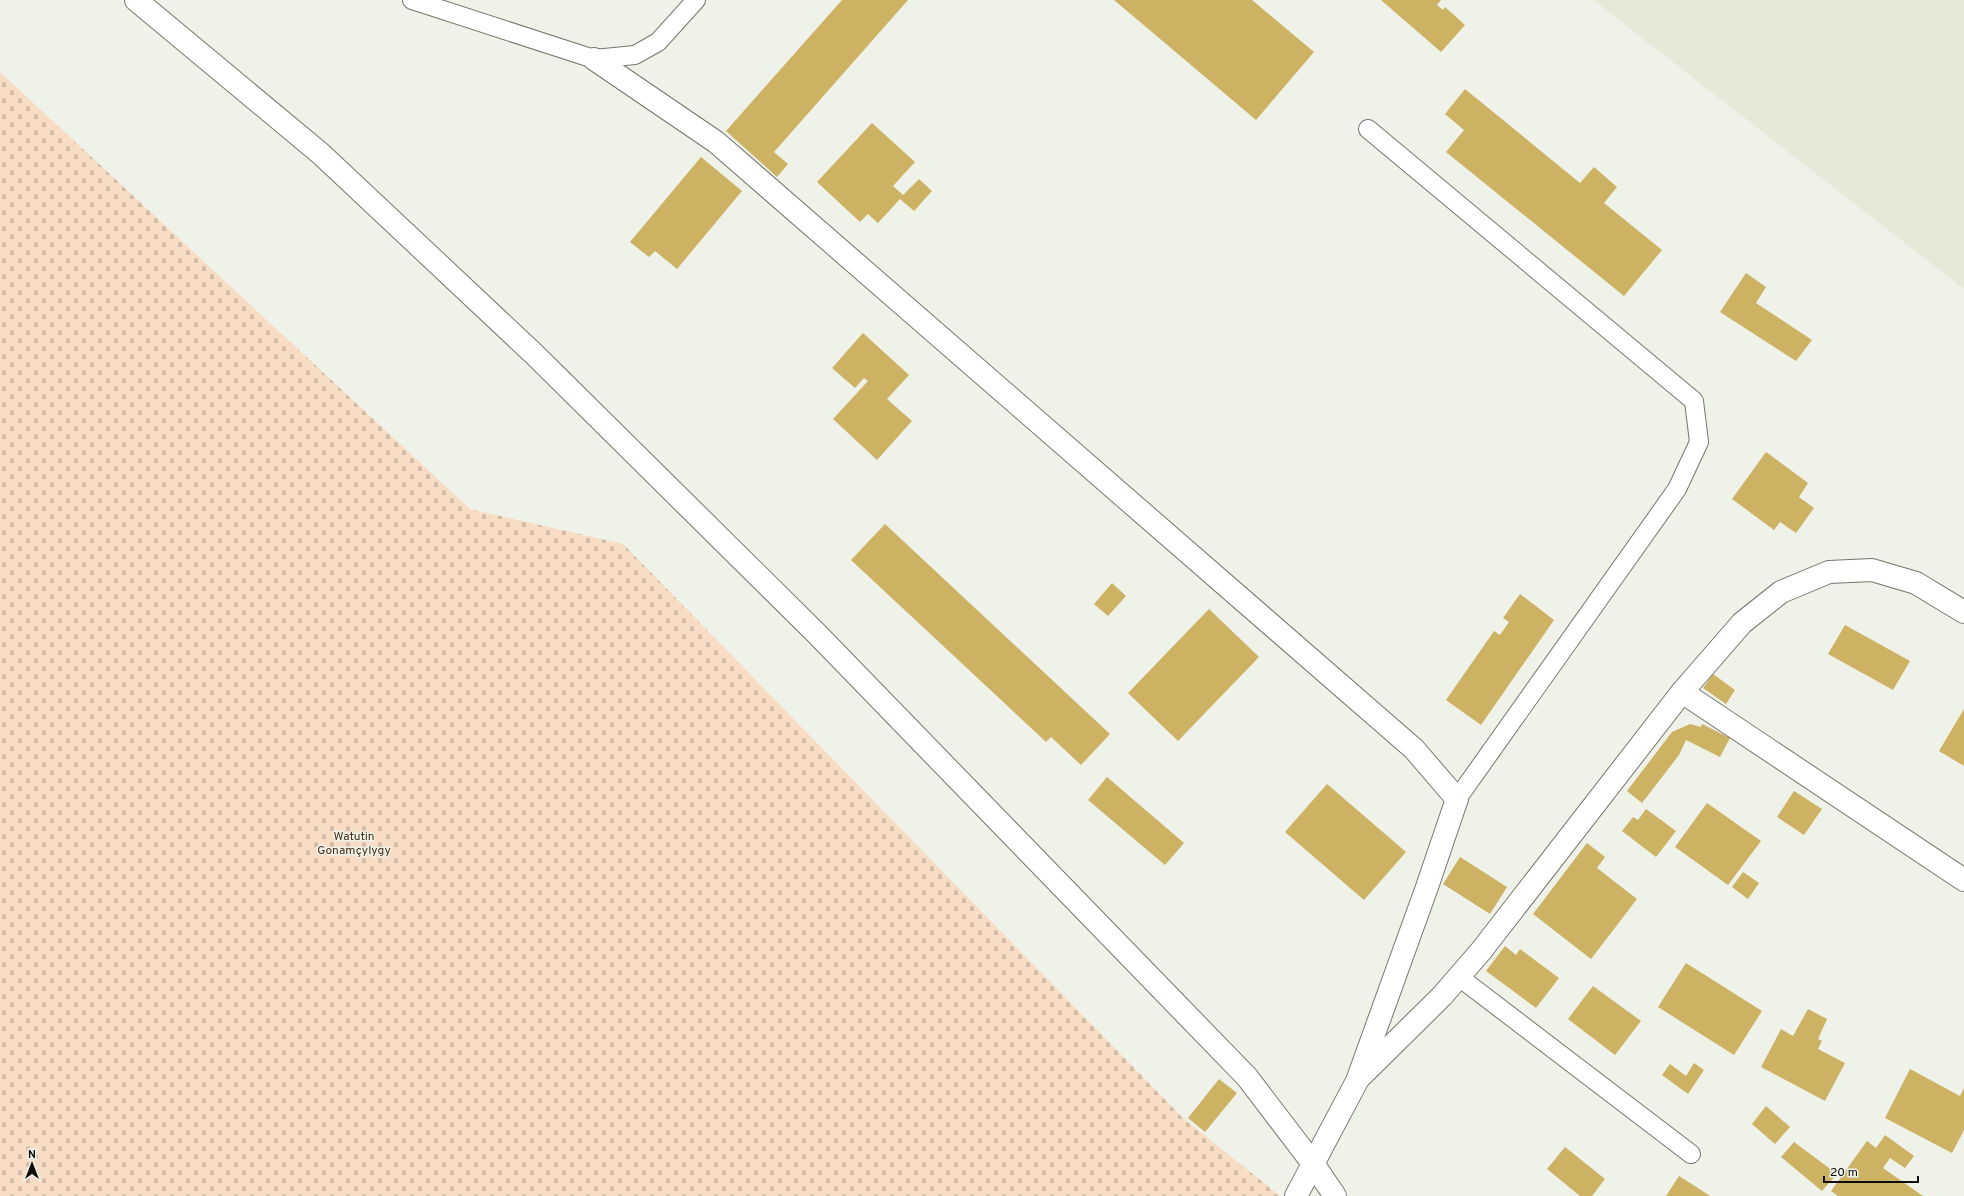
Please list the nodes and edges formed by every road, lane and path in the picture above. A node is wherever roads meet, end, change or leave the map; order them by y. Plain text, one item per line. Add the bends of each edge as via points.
1 (136, 0) edge
2 (412, 0) edge
3 (696, 0) edge
4 (594, 59) junction
5 (1368, 129) dead end
6 (1964, 612) edge
7 (1682, 692) junction
8 (1457, 799) junction
9 (1964, 880) edge
10 (1459, 977) junction
11 (1356, 1081) junction
12 (1691, 1154) dead end
13 (1314, 1165) junction
14 (1296, 1196) edge
15 (1335, 1196) edge

1 - 13 street via 321,154 534,354 806,623 1247,1077
2 - 4 lane
3 - 4 lane via 658,42 635,55
4 - 8 street via 716,142 1414,749
5 - 8 lane via 1694,401 1699,442 1677,489
6 - 7 street via 1916,584 1872,570 1829,572 1781,592 1742,623
7 - 9 street
7 - 10 street
8 - 11 street
10 - 11 street
10 - 12 lane
11 - 13 street
13 - 14 street
13 - 15 street

